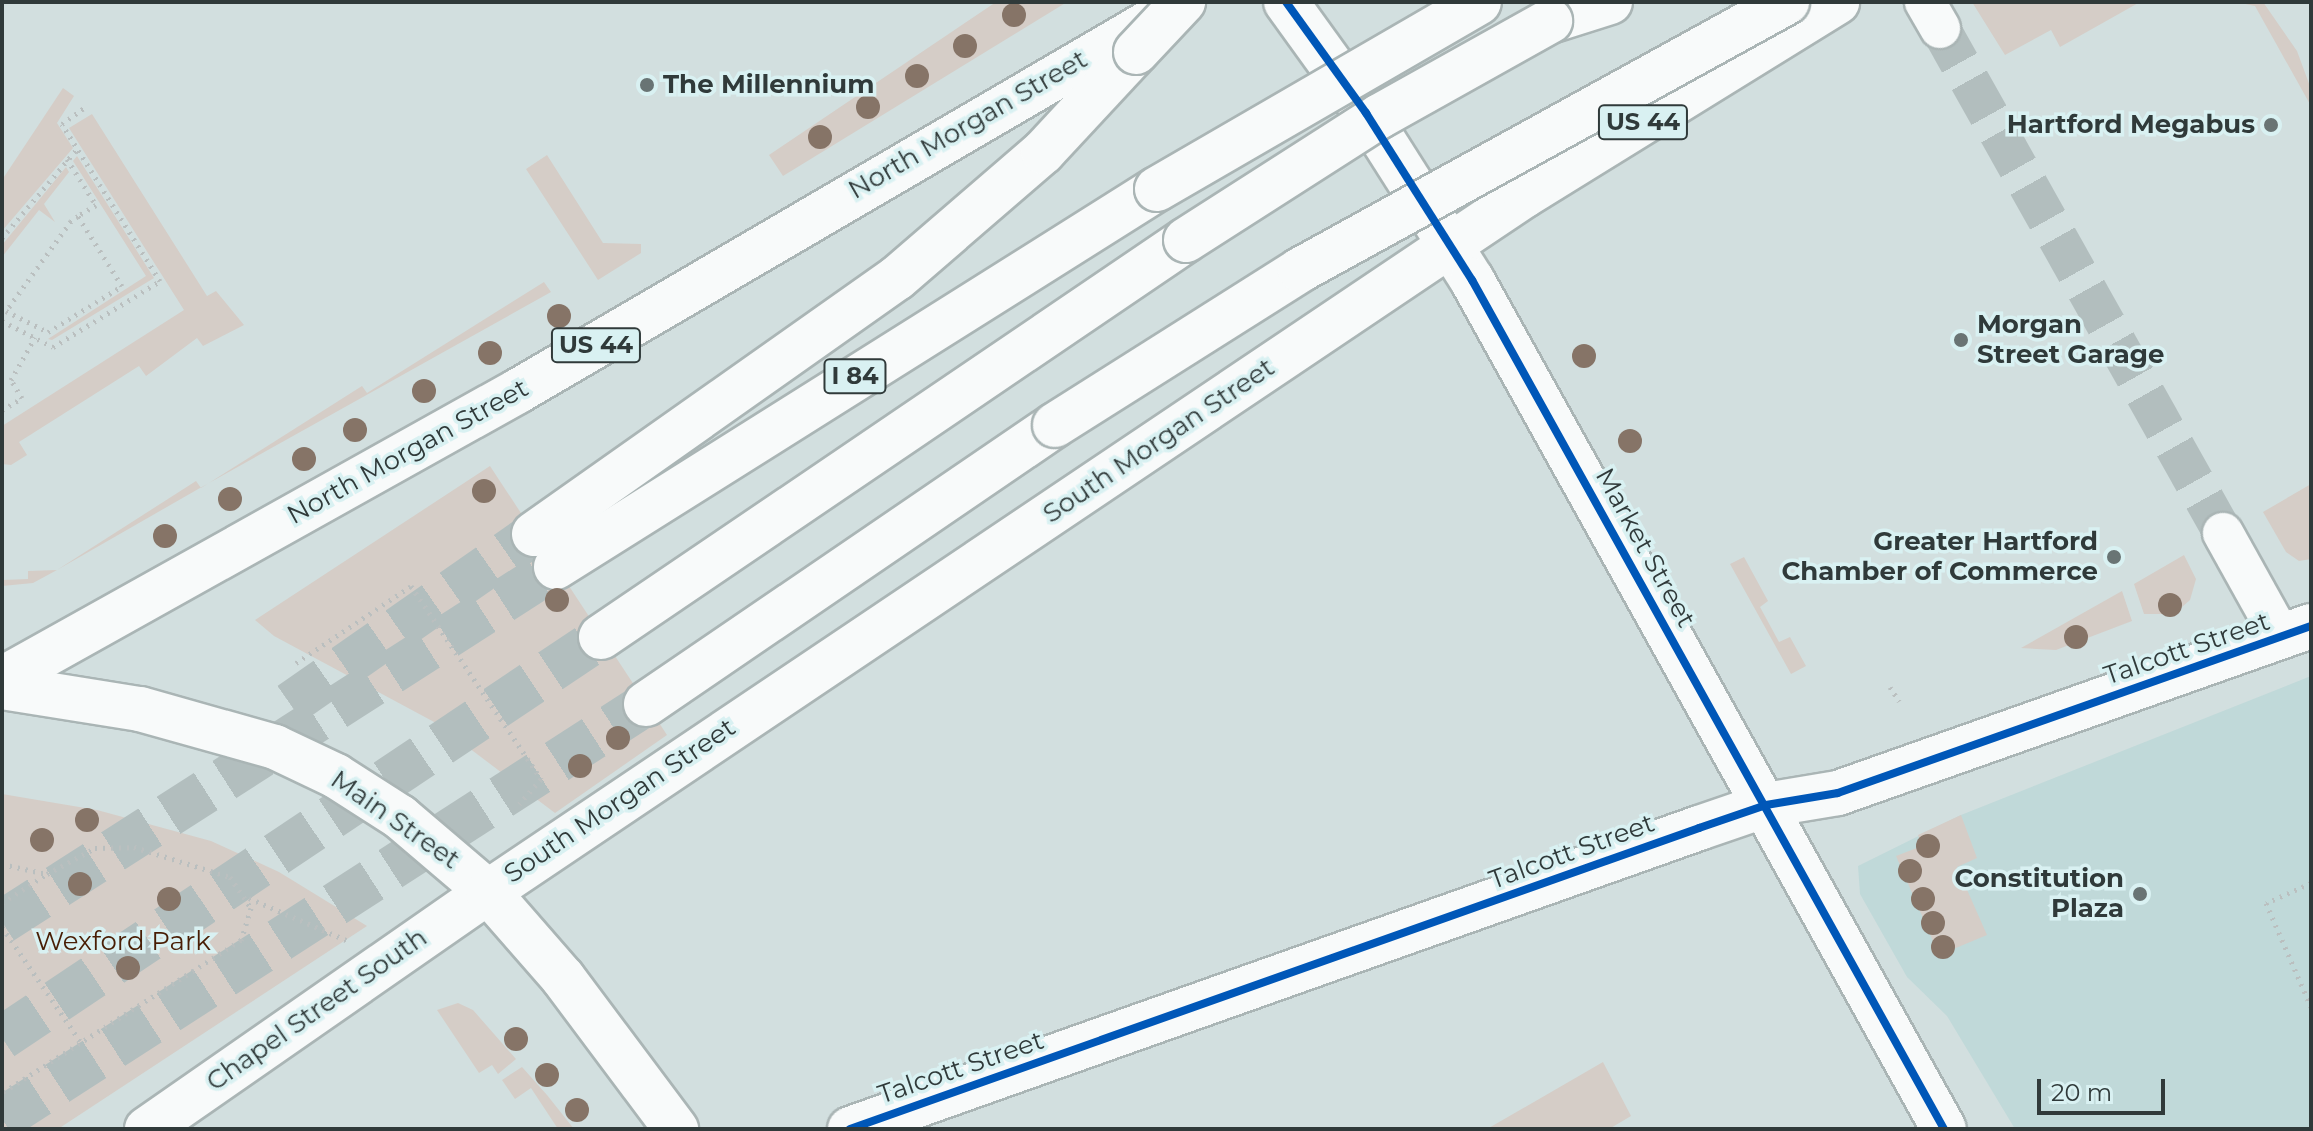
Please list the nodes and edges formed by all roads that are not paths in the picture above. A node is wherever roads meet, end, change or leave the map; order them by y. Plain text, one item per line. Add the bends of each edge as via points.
1 (1165, 2) edge
2 (1184, 2) edge
3 (1286, 2) edge
4 (1479, 2) edge
5 (1610, 2) edge
6 (1787, 2) edge
7 (1837, 2) edge
8 (1567, 12) edge
9 (1136, 52) junction
10 (1451, 244) junction
11 (2223, 533) tunnel mouth
12 (2296, 632) edge
13 (601, 637) tunnel mouth
14 (2, 679) edge
15 (2, 687) edge
16 (646, 704) tunnel mouth
17 (1766, 805) junction
18 (488, 892) junction
19 (147, 1129) edge
20 (676, 1129) edge
21 (850, 1129) edge
22 (1944, 1129) edge

1 - 9 main road, bridge
2 - 9 main road, bridge
2 - 14 main road, North Morgan Street / US 44 via 518,391
3 - 10 main road, Market Street
4 - 9 main road, I 84, bridge via 545,551 897,278 1073,123
5 - 8 main road
6 - 16 main road, bridge via 1300,270 1055,425
7 - 10 main road, South Morgan Street / US 44
8 - 13 main road, I 84, bridge via 1380,116 1186,240
10 - 17 main road, Market Street
10 - 18 main road, South Morgan Street / US 44
11 - 12 street
12 - 17 main road, Talcott Street via 1838,793
15 - 18 main road, Main Street via 153,712 275,747 346,781 400,817
17 - 21 main road, Talcott Street
17 - 22 main road, Market Street
18 - 19 main road, Chapel Street South
18 - 20 main road, Main Street via 563,978

